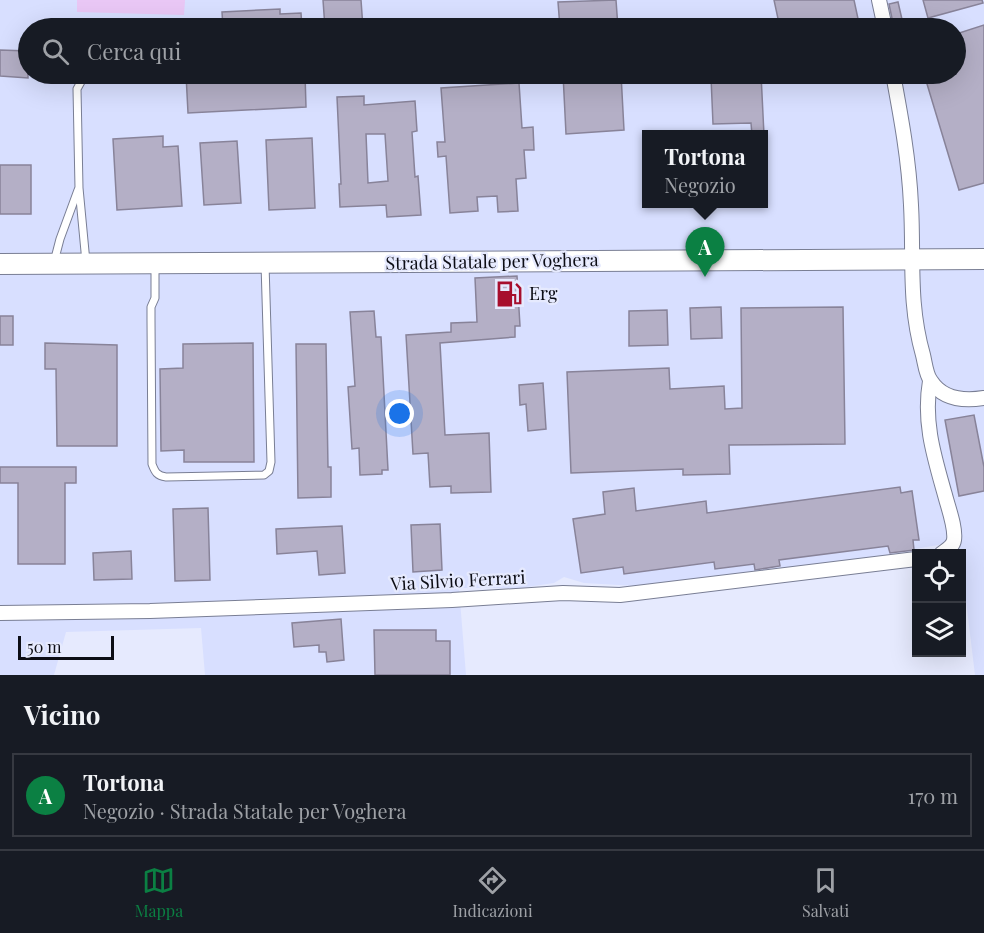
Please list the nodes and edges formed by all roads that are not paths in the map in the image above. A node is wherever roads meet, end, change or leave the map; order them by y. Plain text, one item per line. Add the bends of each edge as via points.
1 (879, 0) edge
2 (883, 18) edge
3 (81, 84) edge
4 (895, 84) edge
5 (79, 188) junction
6 (984, 259) edge
7 (911, 260) junction
8 (0, 264) edge
9 (86, 264) junction
10 (155, 264) junction
11 (265, 264) junction
12 (53, 265) junction
13 (930, 381) junction
14 (984, 398) edge
15 (949, 549) edge
16 (912, 559) edge
17 (0, 613) edge

1 - 2 street
3 - 5 lane via 77,89
4 - 7 street via 907,157
5 - 9 lane
5 - 12 lane
6 - 7 main road, Strada Statale per Voghera
7 - 11 main road, Strada Statale per Voghera
7 - 13 street via 916,331
8 - 12 main road, Strada Statale per Voghera
9 - 10 main road, Strada Statale per Voghera
9 - 12 main road, Strada Statale per Voghera
10 - 11 main road, Strada Statale per Voghera
10 - 11 lane via 155,298 151,307 152,464 159,476 166,477 264,475 269,471
13 - 14 street via 960,400
13 - 15 street via 927,418 950,515 954,540
16 - 17 street, Via Silvio Ferrari via 620,595 563,593 150,611

